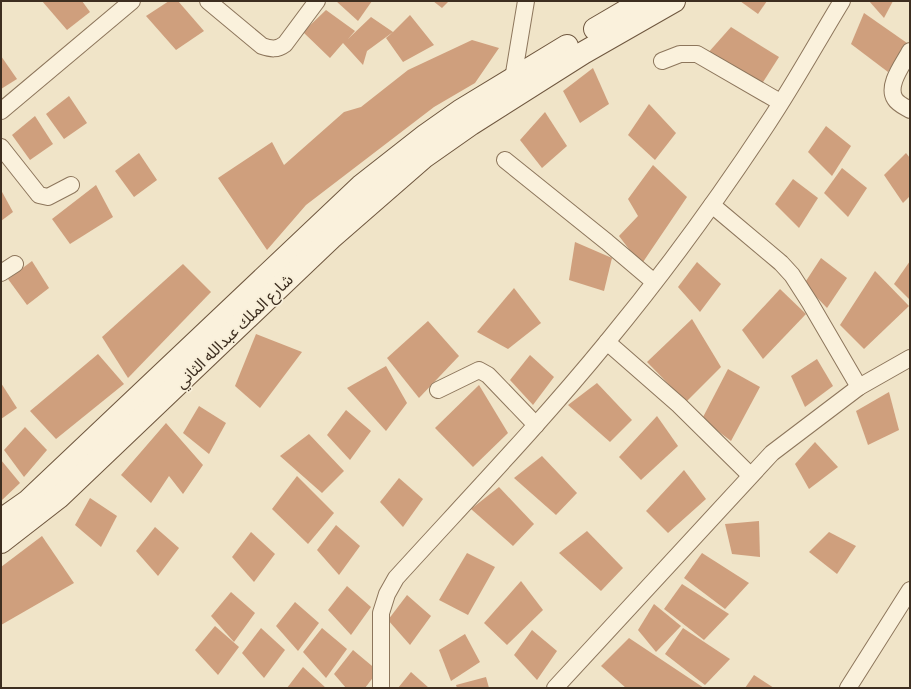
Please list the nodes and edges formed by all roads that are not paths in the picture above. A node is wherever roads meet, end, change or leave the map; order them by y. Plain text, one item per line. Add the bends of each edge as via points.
1 (132, 1) edge
2 (208, 1) edge
3 (317, 1) edge
4 (526, 1) edge
5 (643, 1) edge
6 (674, 1) edge
7 (842, 1) edge
8 (910, 51) edge
9 (662, 61) dead end
10 (512, 89) junction
11 (780, 102) junction
12 (910, 110) edge
13 (1, 111) edge
14 (465, 118) junction
15 (1, 147) edge
16 (505, 160) dead end
17 (71, 185) dead end
18 (712, 205) junction
19 (15, 264) dead end
20 (1, 273) edge
21 (654, 282) junction
22 (607, 342) junction
23 (910, 358) edge
24 (859, 387) junction
25 (438, 390) dead end
26 (536, 425) junction
27 (750, 475) junction
28 (1, 520) edge
29 (1, 542) edge
30 (910, 590) edge
31 (380, 688) edge
32 (555, 688) edge
33 (848, 688) edge

1 - 13 street
2 - 3 street via 269,49 278,49 285,44
4 - 10 street
5 - 10 main road
6 - 10 main road via 583,53
7 - 11 street
8 - 12 street via 893,83 893,94 898,103
9 - 11 street via 680,54 697,54
10 - 14 main road
11 - 18 street
14 - 28 main road, شارع الملك عبدالله الثاني via 426,135 361,186 28,501
14 - 29 main road, شارع الملك عبدالله الثاني via 331,238 59,497
15 - 17 street via 39,195 48,197
16 - 21 street
18 - 21 street
18 - 24 street via 792,275
19 - 20 street
21 - 22 street
22 - 26 street
22 - 27 street via 679,405
23 - 24 street
24 - 27 street via 772,453
25 - 26 street via 479,370 488,375
26 - 31 street via 396,578 381,613
27 - 32 street
30 - 33 street

